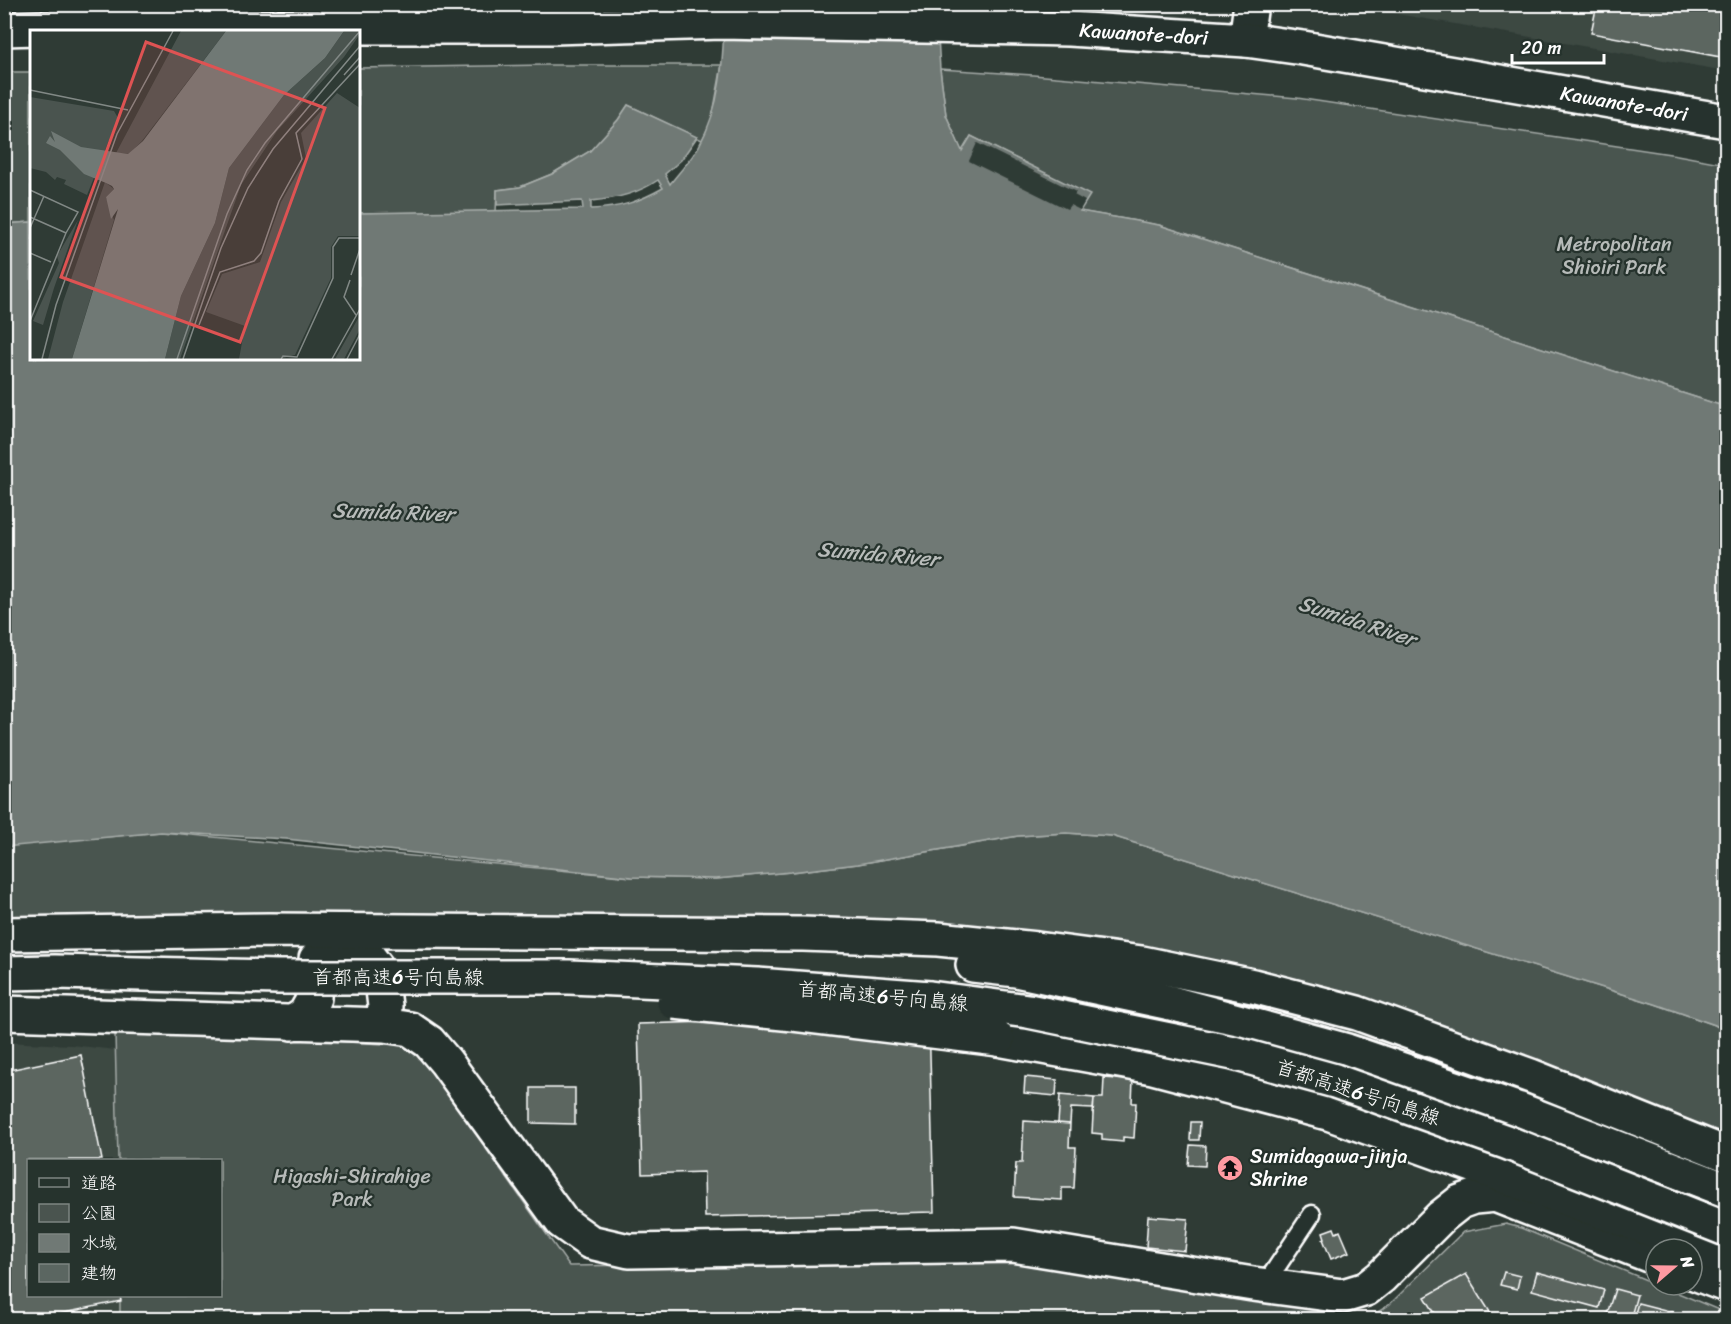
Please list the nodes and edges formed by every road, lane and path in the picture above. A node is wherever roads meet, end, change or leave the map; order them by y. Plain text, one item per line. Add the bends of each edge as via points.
1 (1251, 4) edge
2 (4, 29) edge
3 (1246, 40) junction
4 (1726, 121) edge
5 (571, 932) junction
6 (4, 934) edge
7 (4, 973) edge
8 (278, 977) junction
9 (4, 1013) edge
10 (292, 1023) junction
11 (384, 1025) junction
12 (1726, 1154) edge
13 (1726, 1191) edge
14 (1312, 1214) dead end
15 (1726, 1229) edge
16 (1644, 1253) edge
17 (1726, 1260) edge
18 (1704, 1277) edge
19 (1726, 1285) edge
20 (1264, 1286) junction

1 - 3 main road
2 - 3 main road, Kawanote-dori via 553,27 722,22 1081,30
3 - 4 main road, Kawanote-dori
5 - 6 main road via 269,930
5 - 12 main road via 938,939 1142,963 1357,1013 1531,1076
5 - 13 main road via 876,955 1016,970 1171,1003 1411,1072
7 - 8 main road, 首都高速6号向島線, bridge
8 - 15 main road, 首都高速6号向島線, bridge via 569,977 757,985 930,998 1028,1011 1233,1053 1335,1081 1506,1142
8 - 17 main road, bridge via 571,992 793,1014 998,1039 1154,1066 1328,1113
9 - 10 main road
10 - 11 main road
10 - 11 main road via 305,1014 314,998 316,958 331,945 361,947 381,973
11 - 20 main road via 410,1029 429,1042 562,1222 591,1242 629,1251 1013,1245
14 - 20 lane
16 - 20 main road via 1495,1195 1460,1202 1366,1289 1343,1296
18 - 19 main road

